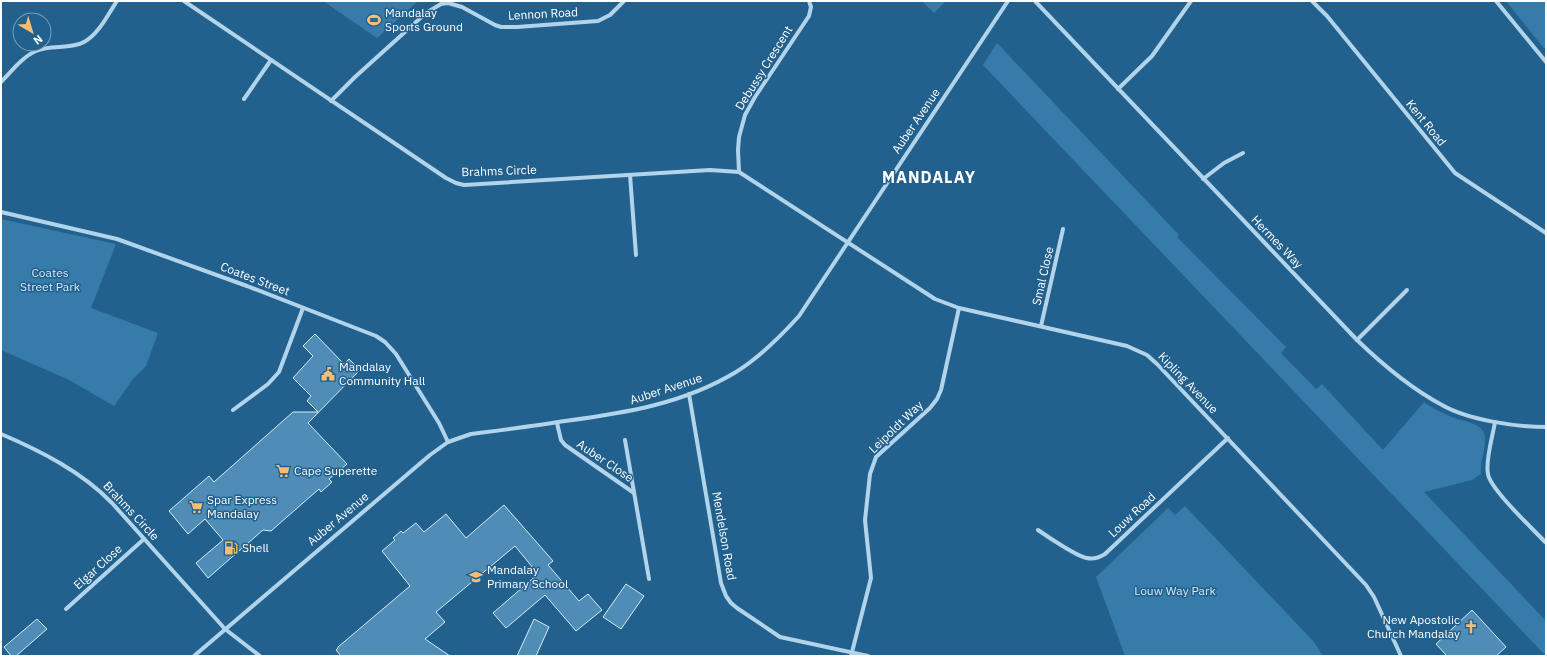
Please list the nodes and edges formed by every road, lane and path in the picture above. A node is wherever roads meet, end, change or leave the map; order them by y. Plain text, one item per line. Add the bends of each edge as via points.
1 (117, 1) edge
2 (184, 1) edge
3 (624, 1) edge
4 (809, 1) edge
5 (1008, 1) edge
6 (1035, 1) edge
7 (1191, 1) edge
8 (1312, 1) edge
9 (1496, 1) edge
10 (271, 60) junction
11 (1546, 62) edge
12 (1, 82) edge
13 (1118, 89) junction
14 (244, 99) dead end
15 (331, 101) junction
16 (1243, 153) dead end
17 (739, 172) junction
18 (630, 175) junction
19 (1203, 179) junction
20 (1, 212) edge
21 (1063, 229) dead end
22 (1546, 233) edge
23 (849, 242) junction
24 (636, 255) dead end
25 (1407, 290) dead end
26 (303, 308) junction
27 (959, 308) junction
28 (1041, 326) junction
29 (1357, 340) junction
30 (689, 394) junction
31 (233, 410) dead end
32 (1495, 422) junction
33 (557, 423) junction
34 (1546, 427) edge
35 (1, 435) edge
36 (1228, 438) junction
37 (625, 440) dead end
38 (448, 442) junction
39 (634, 493) junction
40 (1038, 530) dead end
41 (144, 539) junction
42 (1546, 543) edge
43 (649, 579) dead end
44 (66, 609) dead end
45 (225, 629) junction
46 (852, 654) edge
47 (194, 656) edge
48 (260, 656) edge
49 (868, 656) edge
50 (1401, 656) edge

1 - 12 street via 97,30 84,42 36,51
2 - 10 street, Brahms Circle
3 - 15 street, Lennon Road via 610,15 598,21 517,27 495,25 462,7 441,4 426,13
4 - 17 street, Debussy Crescent via 809,16 745,115 739,137
5 - 23 street, Auber Avenue
6 - 13 street, Hermes Way
7 - 13 street via 1152,56
8 - 22 street, Kent Road via 1455,173
9 - 11 street
10 - 14 street
10 - 15 street, Brahms Circle
13 - 19 street, Hermes Way
15 - 18 street, Brahms Circle via 446,178 464,185
16 - 19 street
17 - 18 street, Brahms Circle via 710,170
17 - 23 street, Brahms Circle
18 - 24 street
19 - 29 street, Hermes Way
20 - 26 street, Coates Street via 117,239
21 - 28 street, Smal Close
23 - 27 street, Kipling Avenue via 935,299
23 - 30 street, Auber Avenue via 799,316 771,346 736,372
25 - 29 street
26 - 31 street via 279,372 268,384
26 - 38 street, Coates Street via 376,336 390,347
27 - 28 street, Kipling Avenue
27 - 46 street, Leipoldt Way via 937,399 876,457 870,474 865,520 871,578
28 - 36 street, Kipling Avenue via 1128,346 1147,355
29 - 32 street, Hermes Way via 1393,372 1443,406
30 - 33 street, Auber Avenue via 620,414
30 - 46 street, Mendelson Road via 726,596 737,608 780,637
32 - 34 street, Hermes Way
32 - 42 street via 1488,464 1489,478 1497,491
33 - 38 street, Auber Avenue via 471,434
33 - 39 street, Auber Close via 561,440 565,445
35 - 41 street, Brahms Circle via 38,450 94,487
36 - 40 street, Louw Road via 1100,557 1083,557
36 - 50 street, Kipling Avenue via 1366,584
37 - 39 street, Auber Close
38 - 45 street, Auber Avenue
39 - 43 street, Auber Close
41 - 44 street, Elgar Close
41 - 45 street, Brahms Circle
45 - 47 street, Auber Avenue
45 - 48 street
46 - 49 street, Mendelson Road

